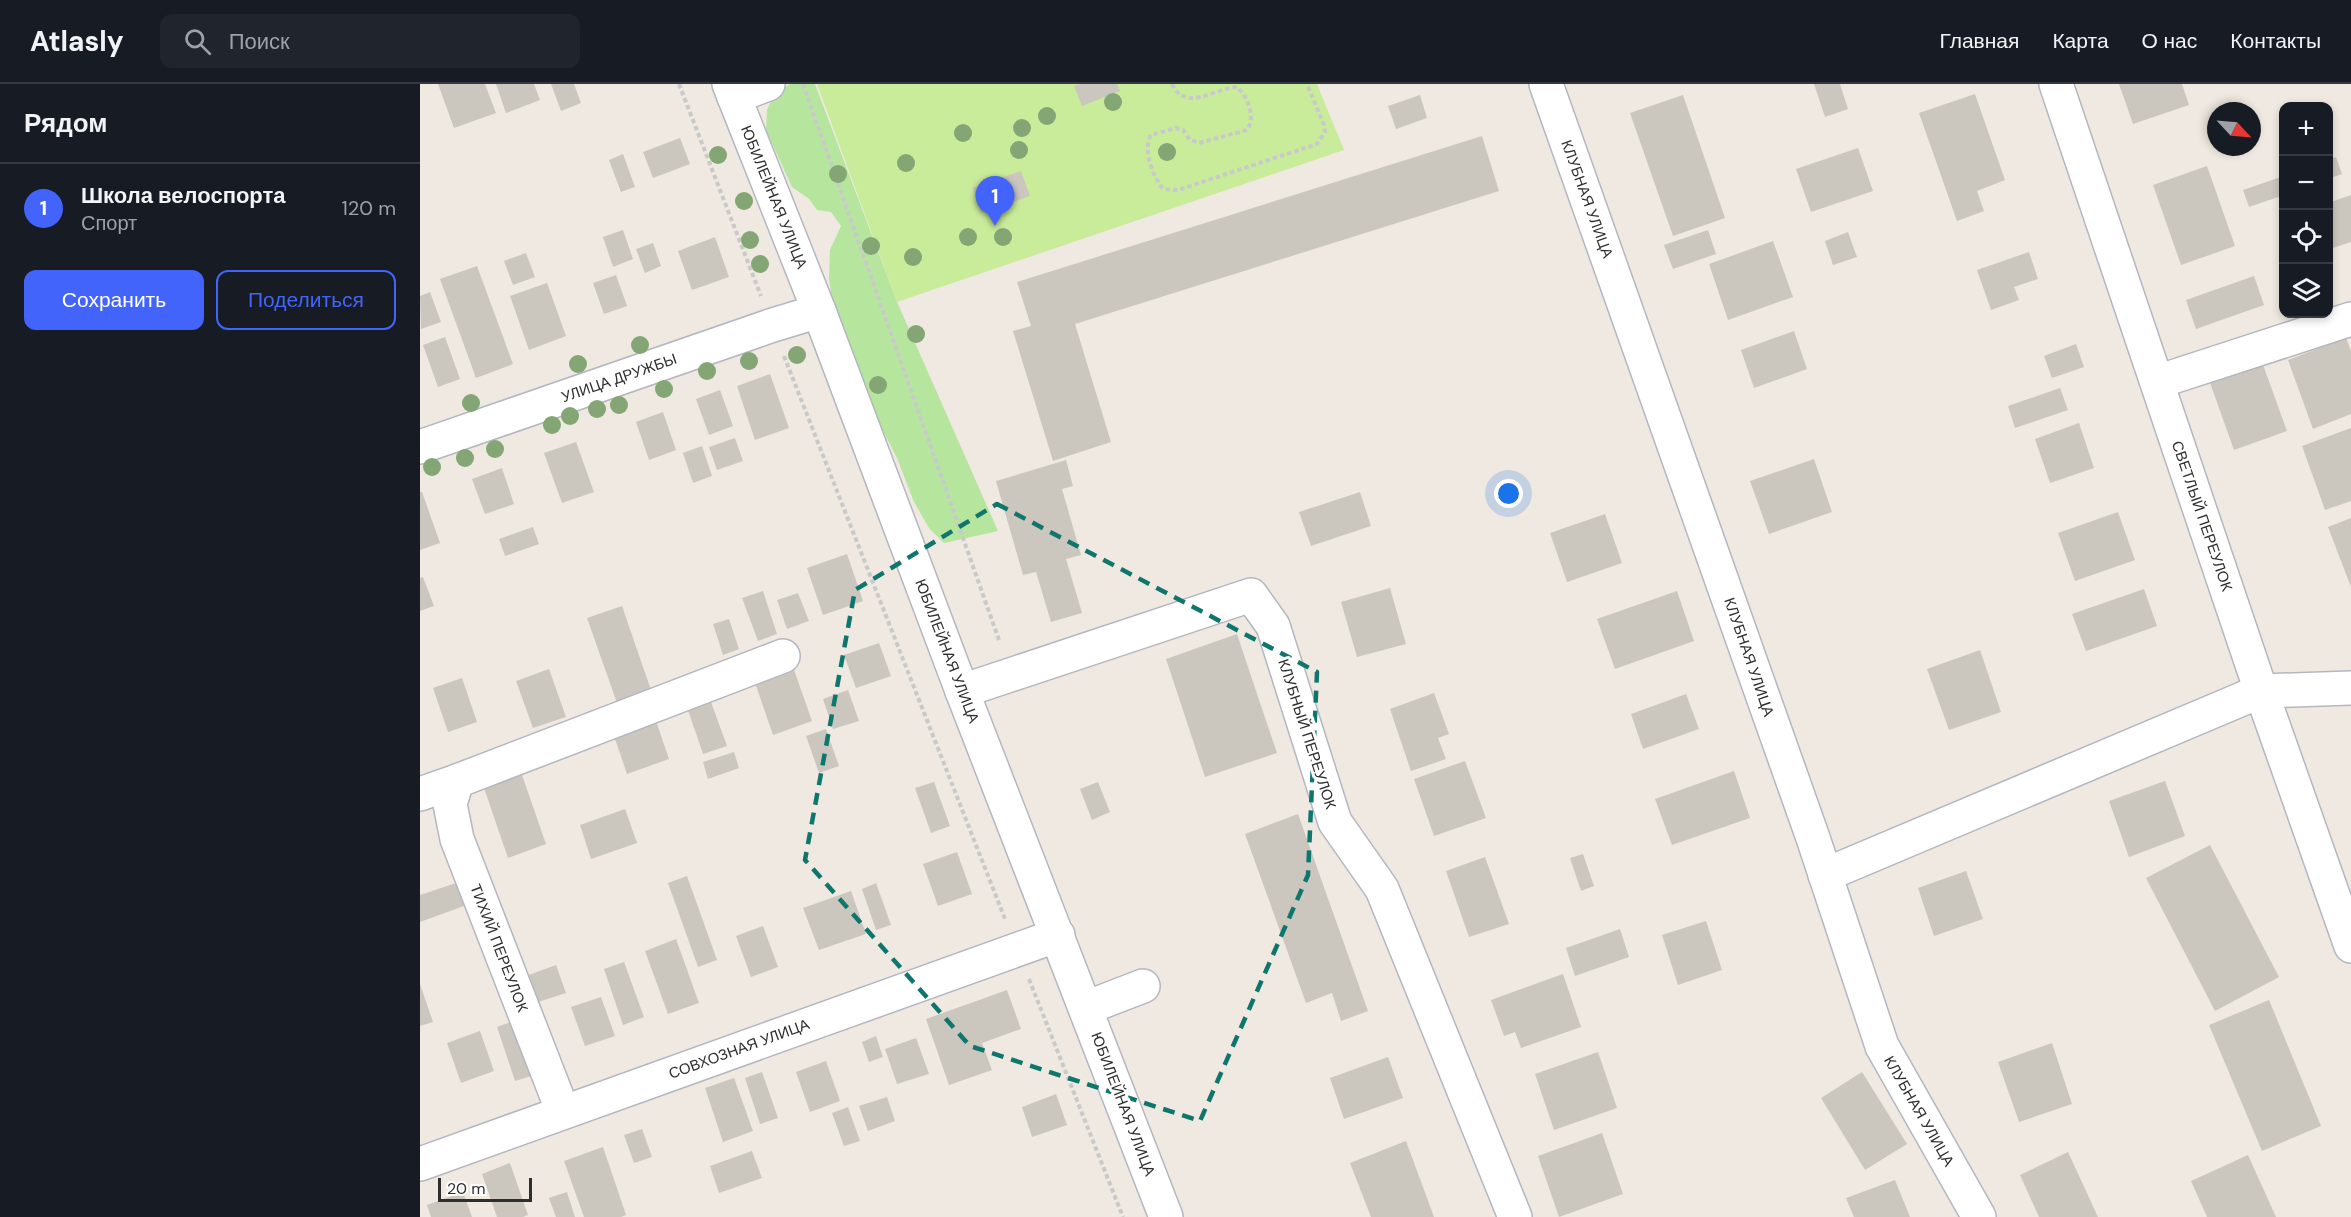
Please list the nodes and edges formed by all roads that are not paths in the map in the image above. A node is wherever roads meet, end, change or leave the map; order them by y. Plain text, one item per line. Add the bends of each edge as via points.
1 (768, 84) edge
2 (1546, 84) edge
3 (2056, 84) edge
4 (732, 91) edge
5 (819, 311) junction
6 (2351, 319) edge
7 (2157, 382) junction
8 (420, 447) edge
9 (783, 657) dead end
10 (2351, 688) edge
11 (962, 691) junction
12 (2261, 691) junction
13 (457, 781) junction
14 (420, 794) edge
15 (1825, 875) junction
16 (1058, 935) junction
17 (2351, 946) edge
18 (1143, 986) dead end
19 (1086, 1008) junction
20 (563, 1112) junction
21 (420, 1164) edge
22 (1166, 1217) edge
23 (1515, 1217) edge
24 (1979, 1217) edge

1 - 4 street
2 - 15 street, КЛУБНАЯ УЛИЦА
3 - 7 street, СВЕТЛЫЙ ПЕРЕУЛОК
4 - 5 street, ЮБИЛЕЙНАЯ УЛИЦА
5 - 8 street, УЛИЦА ДРУЖБЫ
5 - 11 street, ЮБИЛЕЙНАЯ УЛИЦА
6 - 7 street
7 - 12 street, СВЕТЛЫЙ ПЕРЕУЛОК
9 - 13 street
10 - 12 street
11 - 16 street, ЮБИЛЕЙНАЯ УЛИЦА
11 - 23 street, КЛУБНЫЙ ПЕРЕУЛОК via 1251,595 1273,626 1335,822 1382,889
12 - 15 street
12 - 17 street, СВЕТЛЫЙ ПЕРЕУЛОК
13 - 14 street
13 - 20 street, ТИХИЙ ПЕРЕУЛОК via 450,804 457,839
15 - 24 street, КЛУБНАЯ УЛИЦА via 1882,1046
16 - 19 street, ЮБИЛЕЙНАЯ УЛИЦА
16 - 20 street, СОВХОЗНАЯ УЛИЦА
18 - 19 street
19 - 22 street, ЮБИЛЕЙНАЯ УЛИЦА
20 - 21 street, СОВХОЗНАЯ УЛИЦА

